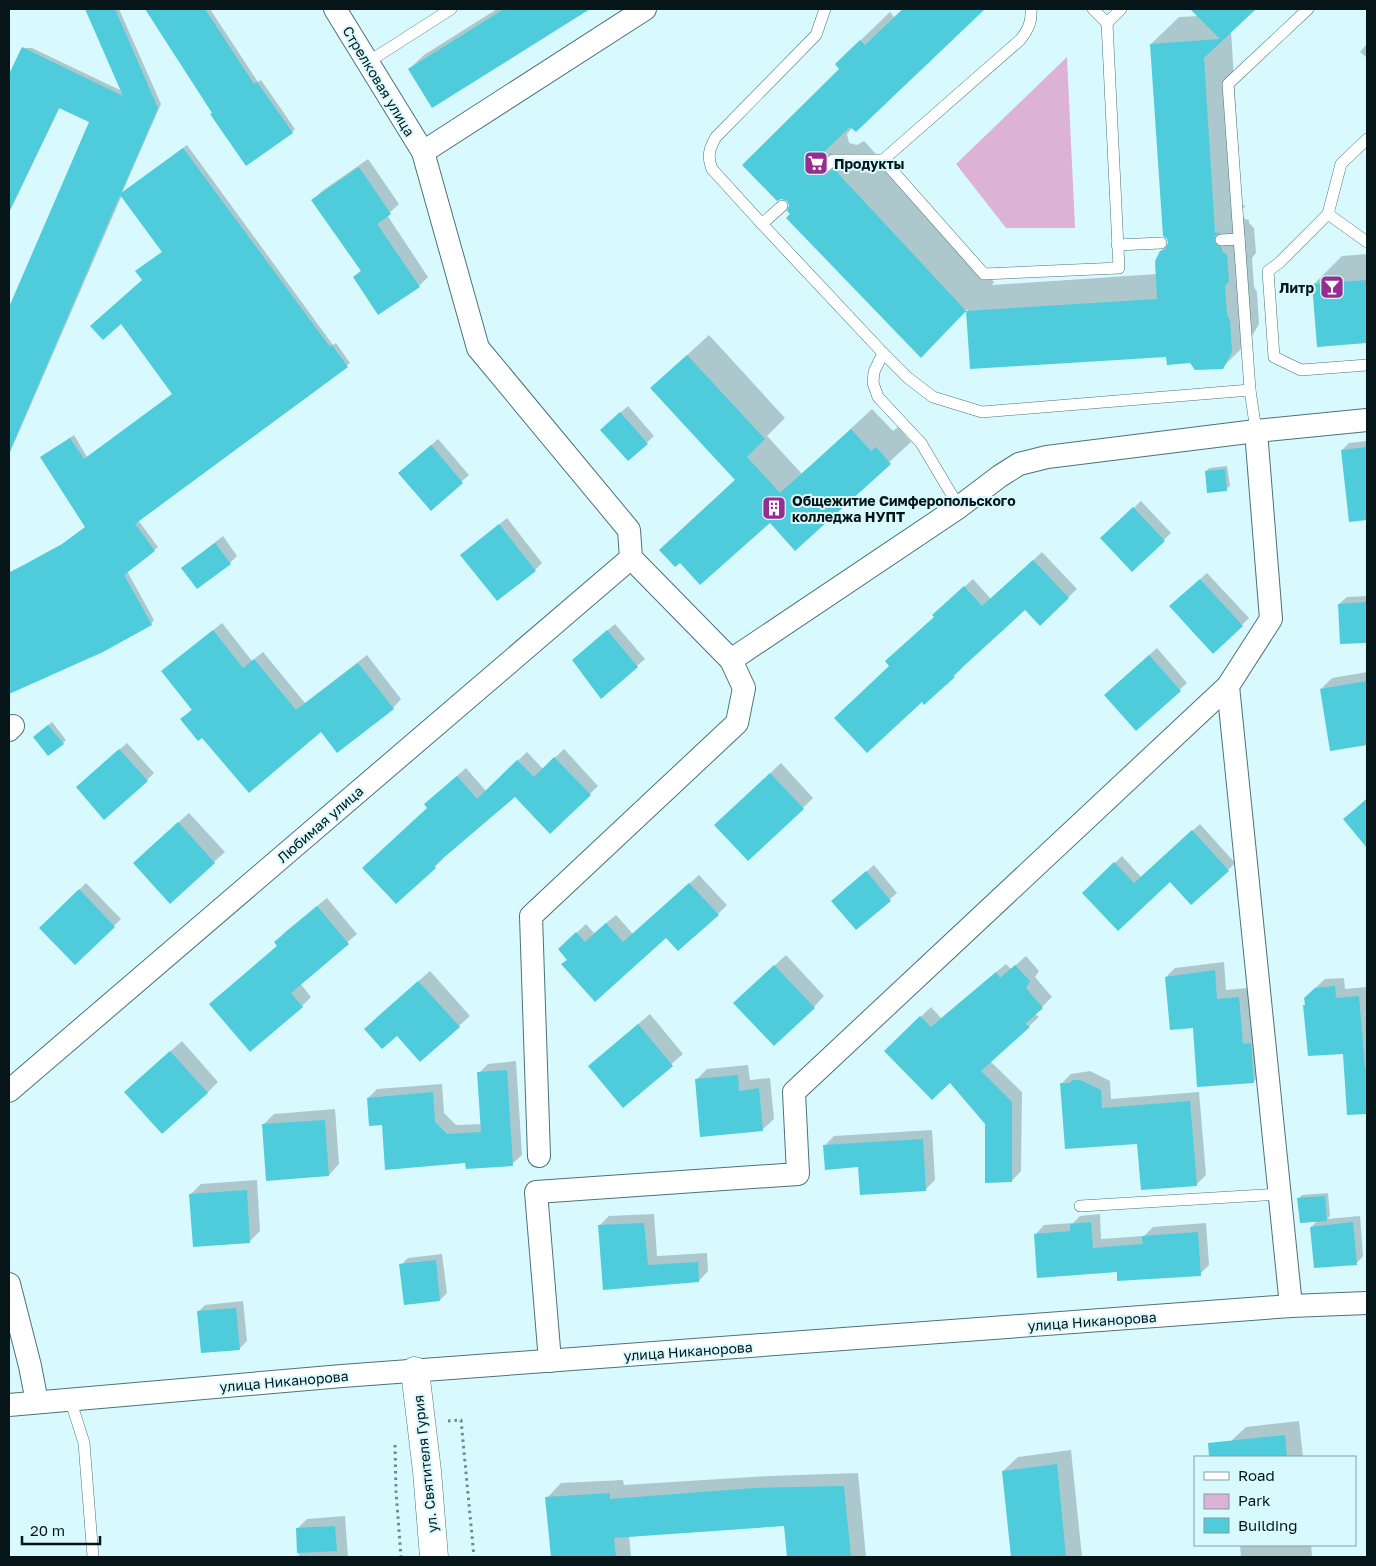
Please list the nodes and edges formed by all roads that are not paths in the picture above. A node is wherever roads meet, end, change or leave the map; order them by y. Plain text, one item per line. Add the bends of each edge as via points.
1 (335, 9) edge
2 (451, 9) edge
3 (645, 9) edge
4 (825, 9) edge
5 (1031, 9) edge
6 (1092, 9) edge
7 (1121, 9) edge
8 (1308, 9) edge
9 (1106, 22) junction
10 (368, 62) junction
11 (1367, 139) edge
12 (423, 152) junction
13 (883, 160) junction
14 (826, 166) dead end
15 (782, 206) dead end
16 (1328, 214) junction
17 (762, 224) junction
18 (1239, 239) junction
19 (1221, 240) dead end
20 (1367, 242) edge
21 (1161, 243) dead end
22 (1117, 245) junction
23 (882, 353) junction
24 (1367, 364) edge
25 (1250, 390) junction
26 (1367, 420) edge
27 (1256, 431) junction
28 (959, 507) junction
29 (631, 558) junction
30 (731, 660) junction
31 (1228, 686) junction
32 (9, 1091) edge
33 (538, 1156) dead end
34 (1279, 1194) junction
35 (1080, 1206) dead end
36 (9, 1284) edge
37 (1367, 1303) edge
38 (1291, 1306) junction
39 (550, 1361) junction
40 (415, 1370) junction
41 (70, 1399) junction
42 (37, 1402) junction
43 (9, 1405) edge
44 (93, 1557) edge
45 (434, 1557) edge

1 - 10 street, Стрелковая улица
2 - 10 lane
3 - 12 street
4 - 17 lane via 816,35 709,148 712,170
5 - 13 lane via 1030,25 1020,40
6 - 9 lane
7 - 9 lane
8 - 18 lane via 1228,84
9 - 22 lane
10 - 12 street, Стрелковая улица
11 - 16 lane via 1341,164
12 - 29 street, Стрелковая улица via 478,348 629,530
13 - 14 lane via 833,160
13 - 22 lane via 984,274 1118,268
15 - 17 lane
16 - 20 lane
16 - 24 lane via 1268,271 1274,357 1301,370
17 - 23 lane
18 - 19 lane
18 - 25 lane
21 - 22 lane
23 - 25 lane via 933,397 982,412
23 - 28 lane via 873,383 878,397 921,442
25 - 27 lane
26 - 27 street
27 - 28 street via 1047,457 1019,464
27 - 31 street via 1271,619
28 - 30 street
29 - 30 street
29 - 32 street, Любимая улица
30 - 33 street via 744,688 737,723 531,916
31 - 34 street
31 - 39 street via 794,1092 798,1174 536,1192
34 - 35 lane
34 - 38 street
36 - 42 street
37 - 38 street, улица Никанорова
38 - 39 street, улица Никанорова
39 - 40 street, улица Никанорова
40 - 41 street, улица Никанорова
40 - 45 street, ул. Святителя Гурия
41 - 42 street, улица Никанорова
41 - 44 lane via 84,1443
42 - 43 street, улица Никанорова

